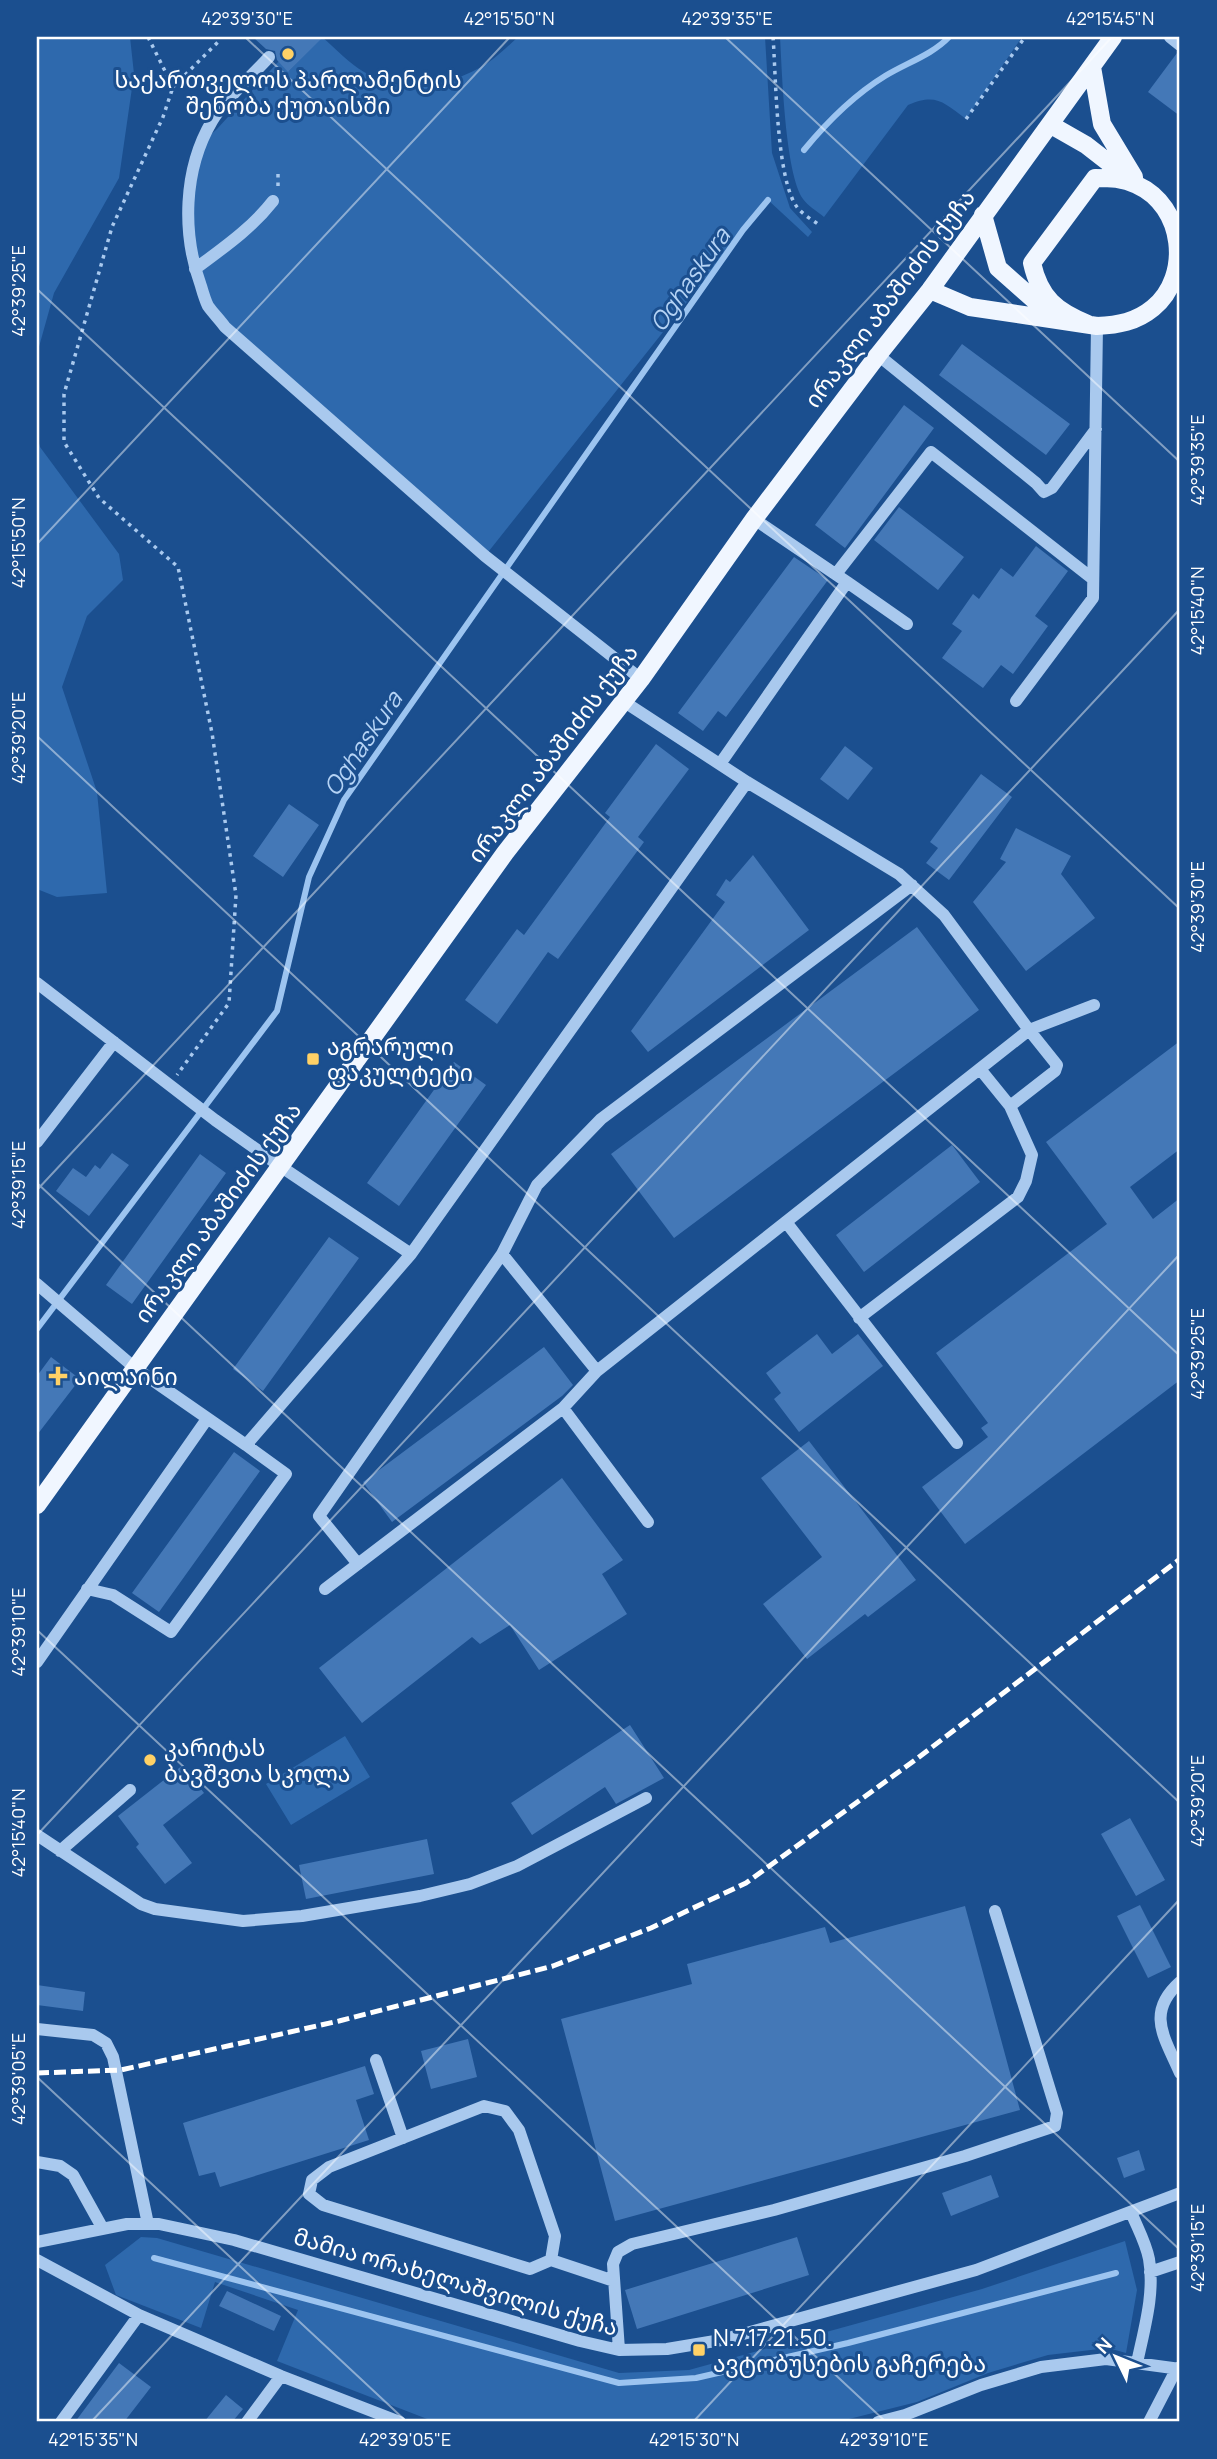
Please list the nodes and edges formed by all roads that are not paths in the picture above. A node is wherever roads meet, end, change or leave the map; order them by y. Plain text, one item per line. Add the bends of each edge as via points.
1 (1113, 37) edge
2 (1170, 37) edge
3 (1180, 45) edge
4 (269, 57) dead end
5 (1092, 67) junction
6 (1051, 125) junction
7 (1140, 186) junction
8 (273, 201) dead end
9 (1180, 207) edge
10 (983, 215) junction
11 (195, 269) junction
12 (930, 290) junction
13 (1180, 295) edge
14 (1155, 307) junction
15 (1054, 318) junction
16 (1093, 325) junction
17 (878, 355) junction
18 (1096, 429) junction
19 (754, 519) junction
20 (841, 578) junction
21 (1093, 579) junction
22 (907, 624) dead end
23 (640, 679) junction
24 (623, 701) junction
25 (1016, 701) dead end
26 (720, 764) junction
27 (747, 782) junction
28 (912, 885) junction
29 (37, 983) edge
30 (1094, 1004) dead end
31 (1030, 1030) junction
32 (114, 1042) junction
33 (980, 1069) junction
34 (1010, 1105) junction
35 (37, 1142) edge
36 (279, 1166) junction
37 (786, 1222) junction
38 (411, 1254) junction
39 (502, 1254) junction
40 (37, 1285) edge
41 (859, 1318) junction
42 (135, 1368) junction
43 (597, 1371) junction
44 (563, 1408) junction
45 (207, 1419) junction
46 (957, 1443) dead end
47 (246, 1446) junction
48 (37, 1505) edge
49 (648, 1522) dead end
50 (358, 1564) junction
51 (88, 1589) junction
52 (325, 1589) dead end
53 (37, 1662) edge
54 (130, 1790) dead end
55 (646, 1798) dead end
56 (37, 1835) edge
57 (60, 1850) junction
58 (995, 1911) dead end
59 (1178, 1986) edge
60 (37, 2029) edge
61 (376, 2060) dead end
62 (1180, 2073) edge
63 (403, 2138) junction
64 (37, 2162) edge
65 (1180, 2193) edge
66 (1131, 2212) junction
67 (148, 2224) junction
68 (103, 2229) junction
69 (37, 2242) edge
70 (37, 2260) edge
71 (551, 2260) junction
72 (1180, 2262) edge
73 (1150, 2272) junction
74 (614, 2281) junction
75 (139, 2315) junction
76 (619, 2350) junction
77 (1137, 2363) junction
78 (1178, 2369) edge
79 (282, 2376) junction
80 (905, 2418) edge
81 (61, 2422) edge
82 (247, 2422) edge
83 (400, 2422) edge
84 (878, 2422) edge
85 (1149, 2422) edge

1 - 5 main road, ირაკლი აბაშიძის ქუჩა
2 - 3 street
4 - 11 street via 213,118 200,144 188,201
5 - 6 main road, ირაკლი აბაშიძის ქუჩა
5 - 7 main road via 1102,124
6 - 7 main road
6 - 10 main road, ირაკლი აბაშიძის ქუჩა
7 - 9 main road
7 - 14 main road via 1162,204 1176,228 1179,257 1172,284
7 - 16 main road via 1118,178 1095,178 1032,263 1049,301 1067,316
8 - 11 street via 260,218
10 - 12 main road, ირაკლი აბაშიძის ქუჩა
10 - 15 main road via 998,268
11 - 23 street via 208,305 225,327 485,556
12 - 15 main road via 970,307
12 - 17 main road, ირაკლი აბაშიძის ქუჩა
13 - 14 main road
14 - 16 main road via 1118,325
15 - 16 main road
16 - 18 street
17 - 18 street via 1044,492 1052,488
17 - 19 main road, ირაკლი აბაშიძის ქუჩა
18 - 21 street
19 - 20 street
19 - 23 main road, ირაკლი აბაშიძის ქუჩა
20 - 21 street via 931,452
20 - 22 street
20 - 26 street
21 - 25 street via 1093,598
23 - 24 main road, ირაკლი აბაშიძის ქუჩა
24 - 26 street
24 - 36 main road, ირაკლი აბაშიძის ქუჩა via 505,853
26 - 27 street
27 - 28 street via 870,854
27 - 38 street
28 - 31 street via 944,915
28 - 39 street via 601,1119 537,1185
29 - 32 street
30 - 31 street
31 - 33 street
31 - 34 street via 1057,1065
32 - 35 street
32 - 36 street
33 - 34 street
33 - 37 street
34 - 41 street via 1032,1155 1018,1197
36 - 38 street
36 - 42 main road, ირაკლი აბაშიძის ქუჩა
37 - 41 street
37 - 43 street
38 - 47 street
39 - 43 street
39 - 50 street via 319,1516
40 - 42 street
41 - 46 street
42 - 45 street
42 - 48 main road, ირაკლი აბაშიძის ქუჩა
43 - 44 street
44 - 49 street
44 - 50 street
45 - 47 street
45 - 51 street
47 - 51 street via 286,1474 171,1632 113,1595
50 - 52 street
51 - 53 street
54 - 57 street
55 - 57 street via 517,1866 470,1884 302,1916 243,1921 155,1909
56 - 57 street
58 - 74 street via 1057,2113 1055,2126 774,2210 632,2244 618,2252
59 - 62 street via 1164,2003 1159,2023
60 - 67 street via 93,2035 106,2043 114,2057
61 - 63 street
63 - 71 street via 484,2106 505,2112 519,2130 555,2236
63 - 71 street via 329,2167 312,2180 309,2194 323,2204 530,2269
64 - 68 street via 60,2166 73,2175
65 - 66 street, მამია ორახელაშვილის ქუჩა
66 - 73 street
66 - 76 street, მამია ორახელაშვილის ქუჩა via 976,2270 721,2340 667,2349
67 - 68 street, მამია ორახელაშვილის ქუჩა
67 - 76 street, მამია ორახელაშვილის ქუჩა via 234,2240
68 - 69 street, მამია ორახელაშვილის ქუჩა
70 - 75 street
71 - 74 street
72 - 73 street
73 - 77 street via 1149,2307
74 - 76 street
75 - 79 street
75 - 81 street
77 - 78 street
77 - 80 street via 1105,2359 1041,2367 981,2385
78 - 85 street
79 - 82 street
79 - 83 street
80 - 84 street

